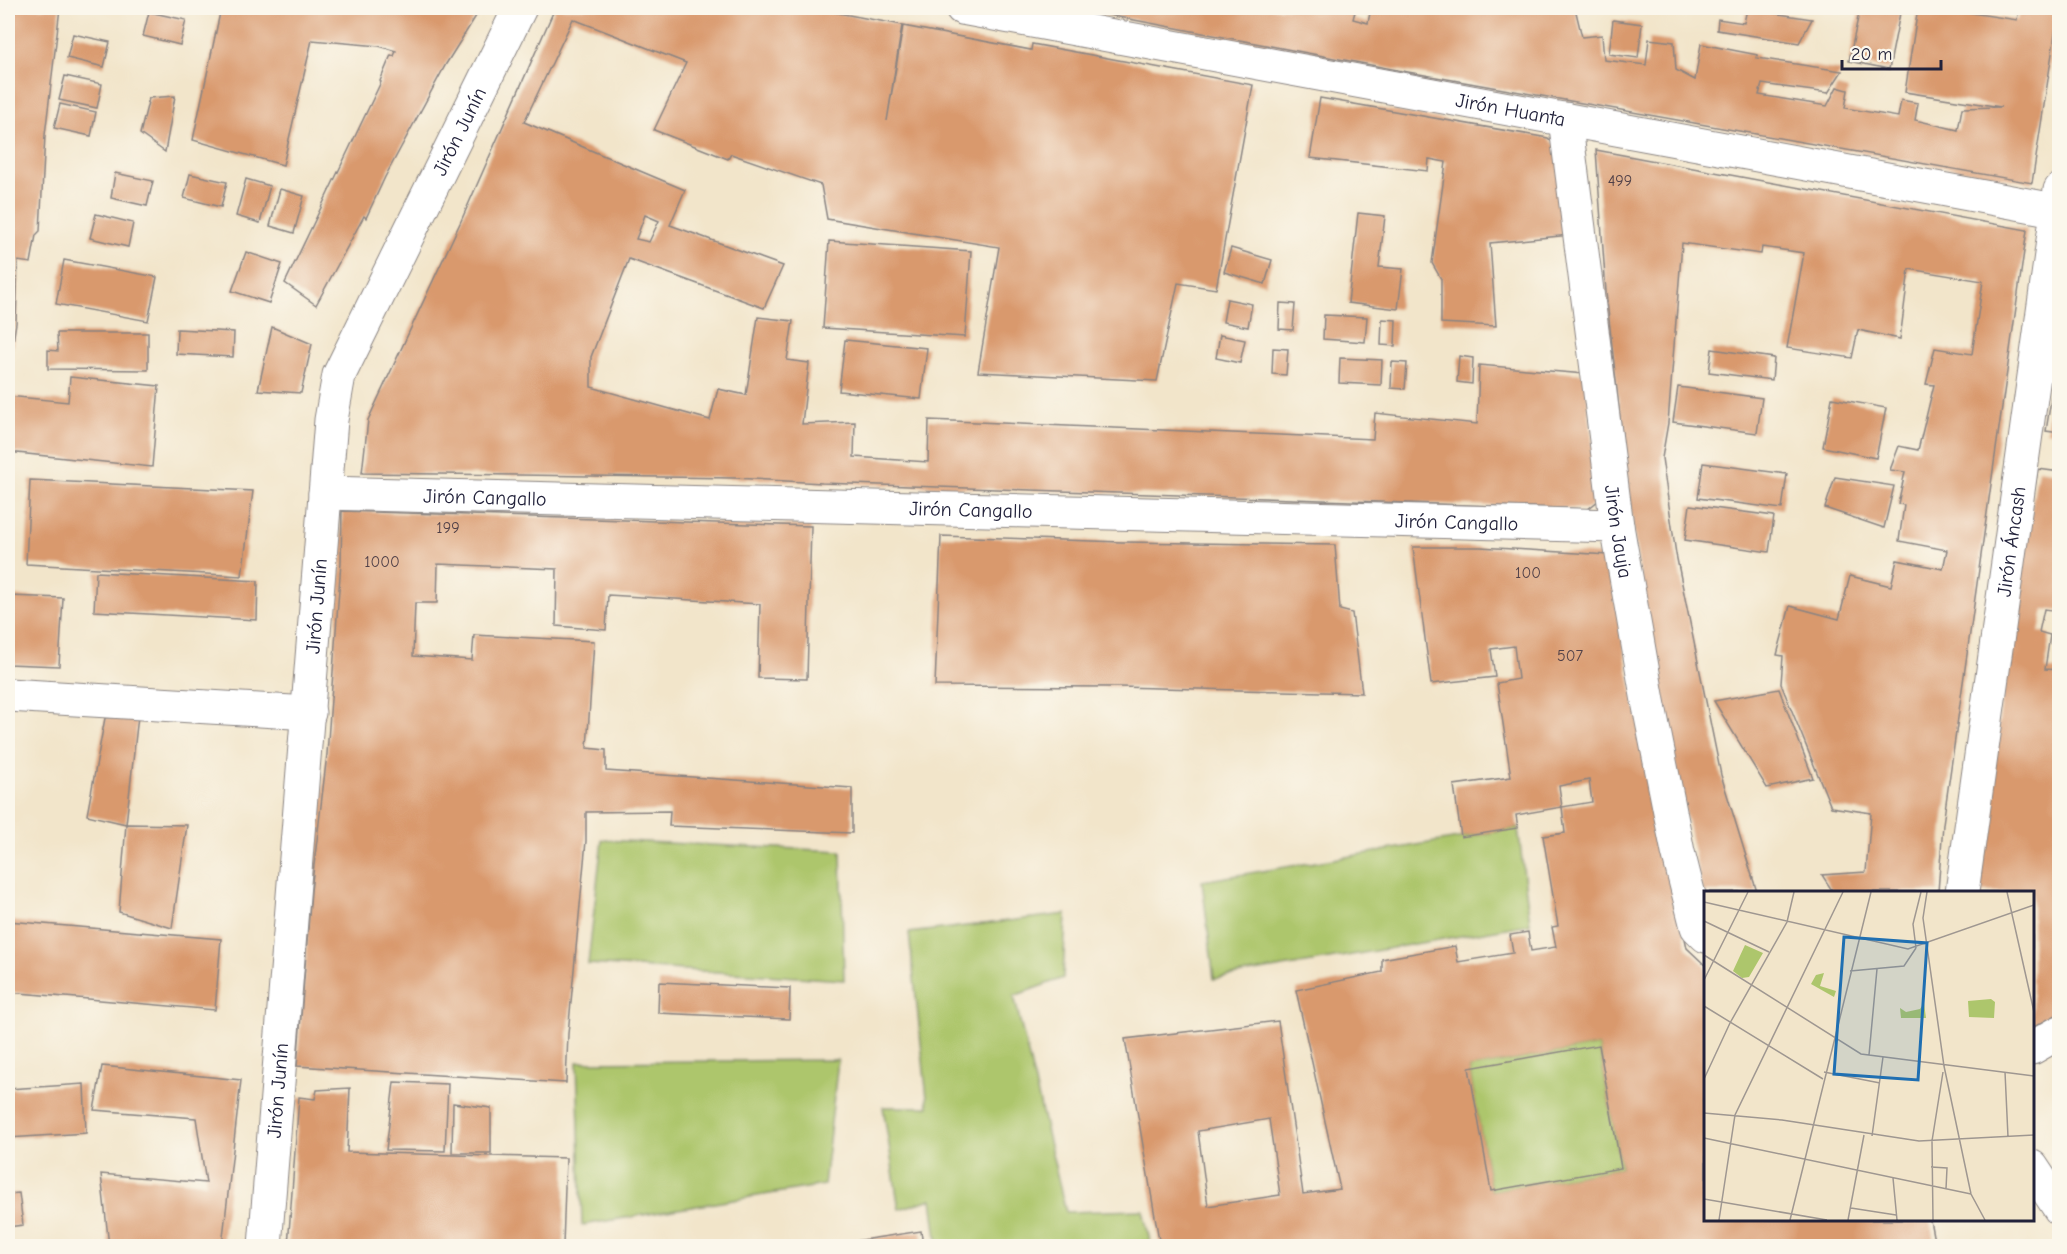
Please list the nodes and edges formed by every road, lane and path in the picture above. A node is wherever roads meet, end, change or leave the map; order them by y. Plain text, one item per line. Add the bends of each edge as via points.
1 (520, 8) edge
2 (962, 8) edge
3 (1565, 119) junction
4 (2058, 204) edge
5 (325, 493) junction
6 (1617, 526) junction
7 (8, 695) edge
8 (309, 713) junction
9 (1962, 891) edge
10 (1704, 934) edge
11 (2060, 1032) edge
12 (2034, 1047) edge
13 (2034, 1170) edge
14 (2060, 1209) edge
15 (265, 1246) edge

1 - 5 street, Jirón Junín via 339,375
2 - 3 street, Jirón Huanta
3 - 4 street, Jirón Huanta
3 - 6 street, Jirón Jauja
4 - 9 street, Jirón Áncash
5 - 6 street, Jirón Cangallo
5 - 8 street, Jirón Junín
6 - 10 street, Jirón Jauja via 1676,840 1697,927
7 - 8 street
8 - 15 street, Jirón Junín
11 - 12 street
13 - 14 street

